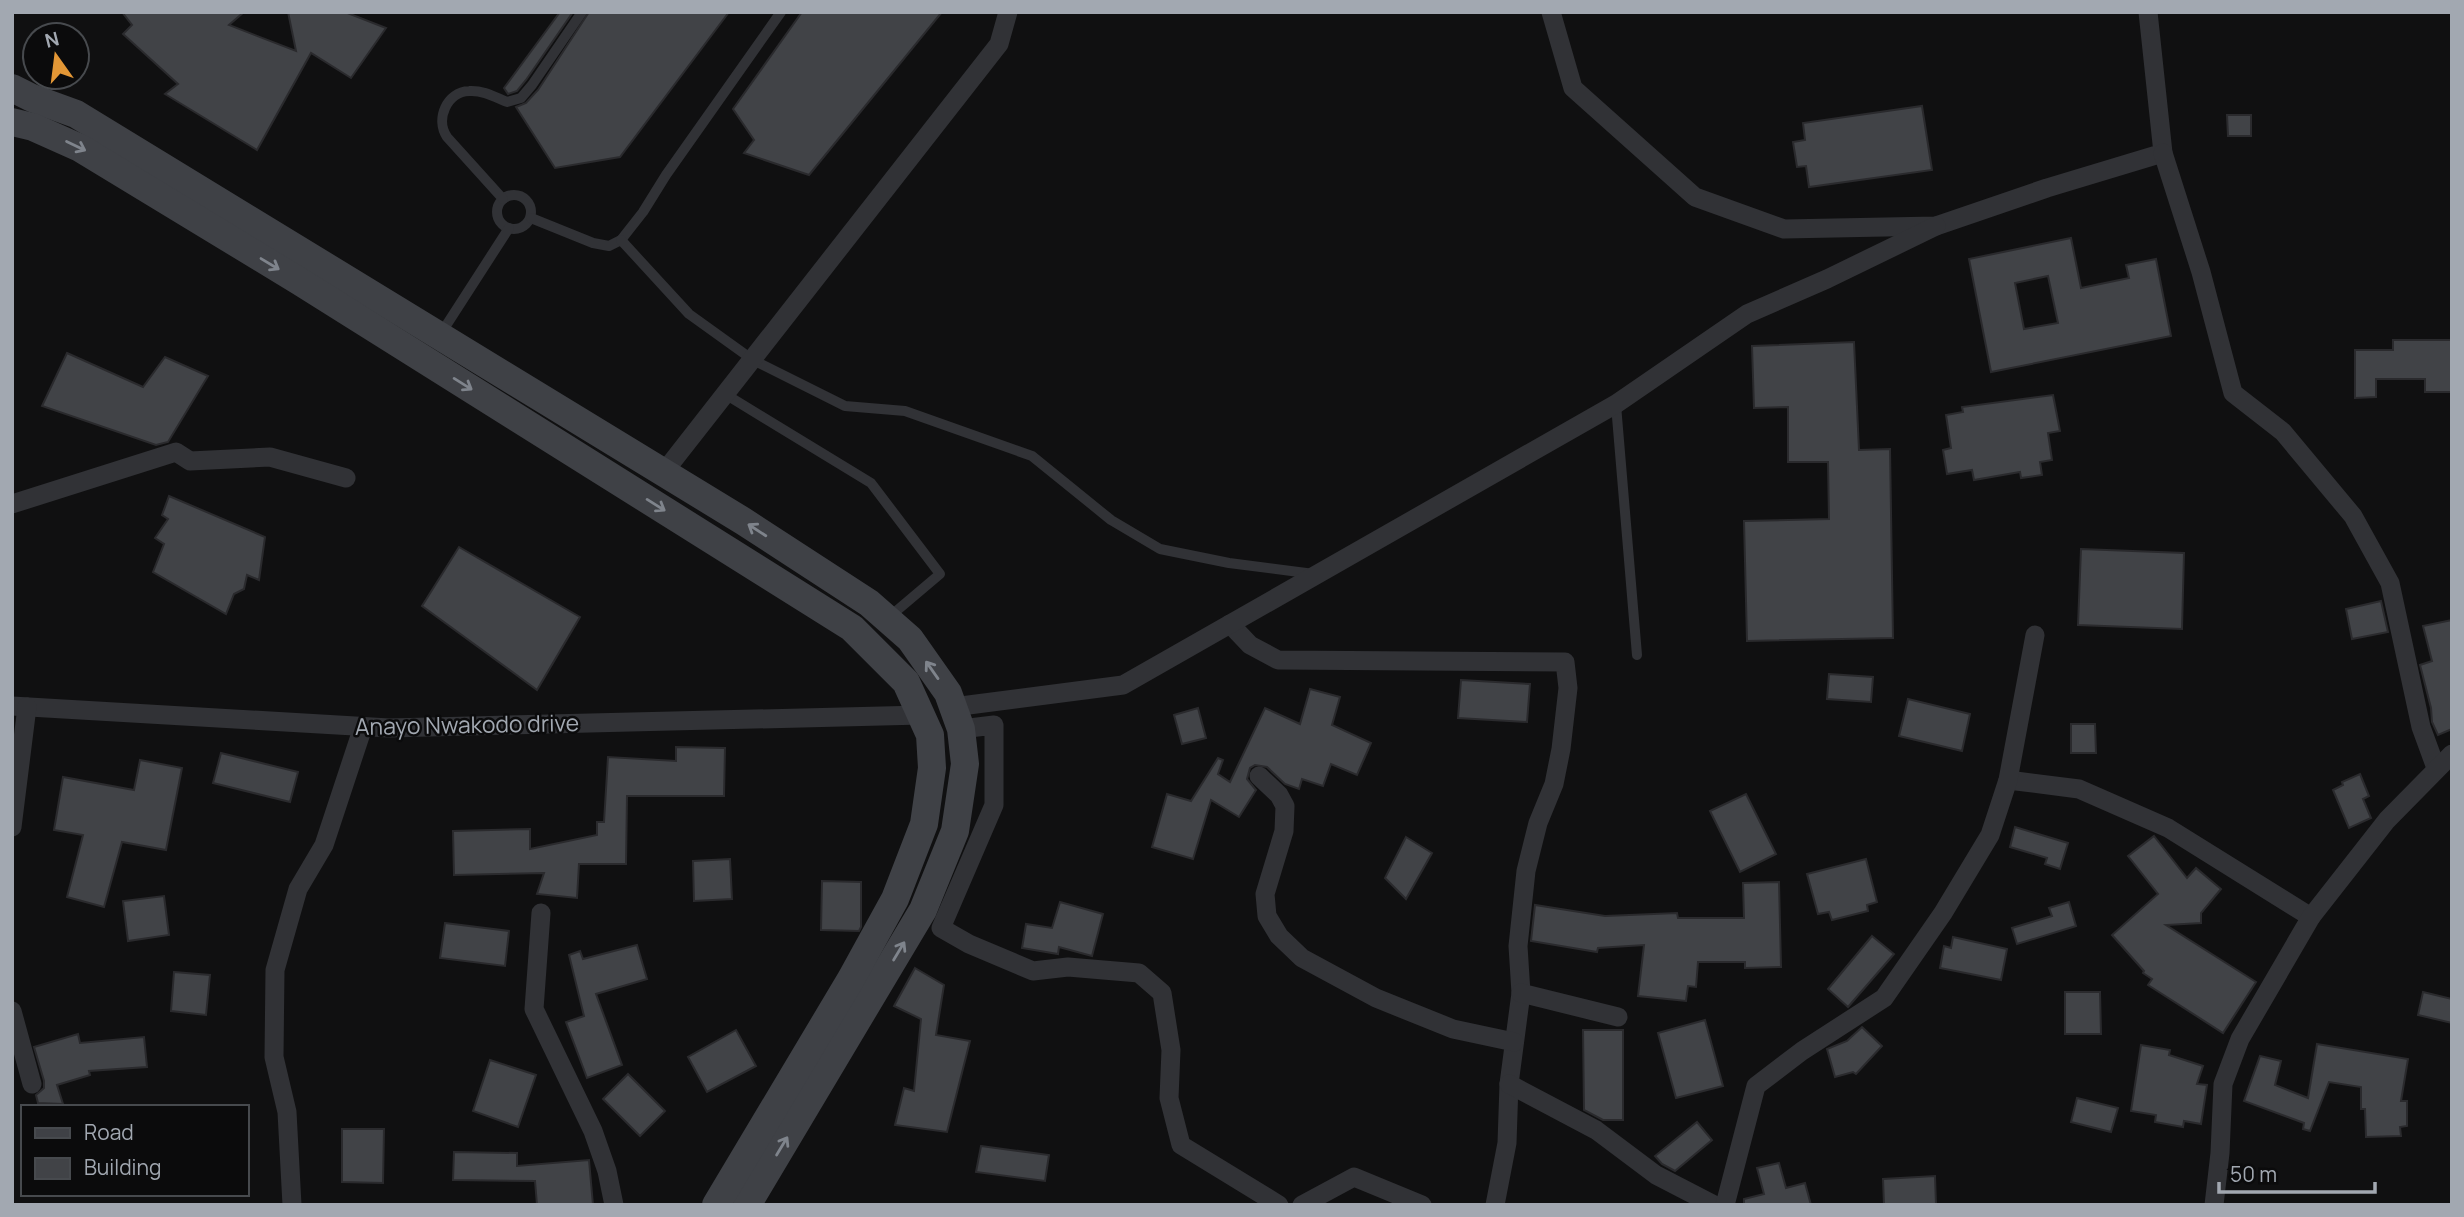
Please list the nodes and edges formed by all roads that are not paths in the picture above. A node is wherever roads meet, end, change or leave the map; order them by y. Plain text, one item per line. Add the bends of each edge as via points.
1 (582, 12) edge
2 (781, 12) edge
3 (1008, 12) edge
4 (1551, 12) edge
5 (2148, 12) edge
6 (19, 97) edge
7 (12, 122) edge
8 (2163, 153) junction
9 (503, 199) junction
10 (531, 218) junction
11 (1936, 226) junction
12 (509, 228) junction
13 (621, 240) junction
14 (440, 336) junction
15 (753, 360) junction
16 (725, 394) junction
17 (1616, 404) junction
18 (664, 472) junction
19 (346, 478) dead end
20 (12, 504) edge
21 (1318, 575) junction
22 (887, 619) junction
23 (1230, 624) junction
24 (2035, 635) dead end
25 (1637, 655) dead end
26 (20, 707) edge
27 (922, 715) junction
28 (957, 718) junction
29 (363, 727) junction
30 (2452, 754) edge
31 (2436, 768) junction
32 (1259, 776) dead end
33 (2008, 780) junction
34 (12, 827) edge
35 (541, 913) dead end
36 (2311, 917) junction
37 (1521, 993) junction
38 (12, 1011) edge
39 (1618, 1017) dead end
40 (1514, 1042) junction
41 (32, 1084) dead end
42 (1509, 1084) junction
43 (292, 1205) edge
44 (614, 1205) edge
45 (716, 1205) edge
46 (747, 1205) edge
47 (1279, 1205) edge
48 (1302, 1205) edge
49 (1422, 1205) edge
50 (1495, 1205) edge
51 (1714, 1205) edge
52 (1725, 1205) edge
53 (2214, 1205) edge

1 - 9 lane via 521,98 507,102 468,91 455,96 442,115 442,129
2 - 13 lane
3 - 15 street via 999,44
4 - 11 street via 1573,88 1695,197 1784,229
5 - 8 street
6 - 14 street via 76,114
7 -> 27 street via 80,148 852,628 906,682
8 - 11 street
8 - 31 street via 2233,393 2283,432 2353,516 2390,583 2421,727
9 - 10 lane via 520,196 531,209
9 - 12 lane via 497,215
10 - 12 lane via 518,229
10 - 13 lane via 593,243 609,246
11 - 17 street via 1747,314
12 - 14 lane
13 - 15 lane via 689,314
14 - 18 street
15 - 16 street
15 - 21 lane via 845,405 905,411 1032,456 1111,520 1160,550
16 - 18 street
16 - 22 lane via 871,483 940,574
17 - 21 street
17 - 25 lane
22 -> 18 street
19 - 20 street via 270,457 190,461 176,452
21 - 23 street
28 -> 22 street via 948,693 910,639
23 - 28 street via 1123,685
23 - 37 street via 1250,645 1278,660 1565,662 1568,688 1561,749 1526,871 1518,946
24 - 33 street
26 - 29 street, Anayo Nwakodo drive
26 - 34 street
27 - 29 street, Anayo Nwakodo drive
27 - 45 street via 930,735 932,768 924,824 895,899
46 -> 28 street via 923,910 955,831 965,764
28 - 47 street via 994,725 993,805 941,928 1033,971 1068,967 1139,973 1162,993 1171,1050 1169,1098 1181,1146
29 - 43 street via 324,845 299,889 275,970 274,1058 287,1112
30 - 31 street
31 - 36 street via 2387,820
32 - 40 street via 1285,806 1284,831 1265,894 1267,916 1279,936 1301,958 1376,998 1453,1029
33 - 36 street via 2079,789 2168,828
33 - 52 street via 1990,835 1884,998 1756,1086
35 - 44 street via 534,1009 593,1131
36 - 53 street via 2240,1039 2223,1084
37 - 39 street
37 - 40 street
38 - 41 street
40 - 42 street
42 - 50 street via 1507,1143
42 - 51 street via 1596,1130 1656,1175
48 - 49 street via 1354,1177

